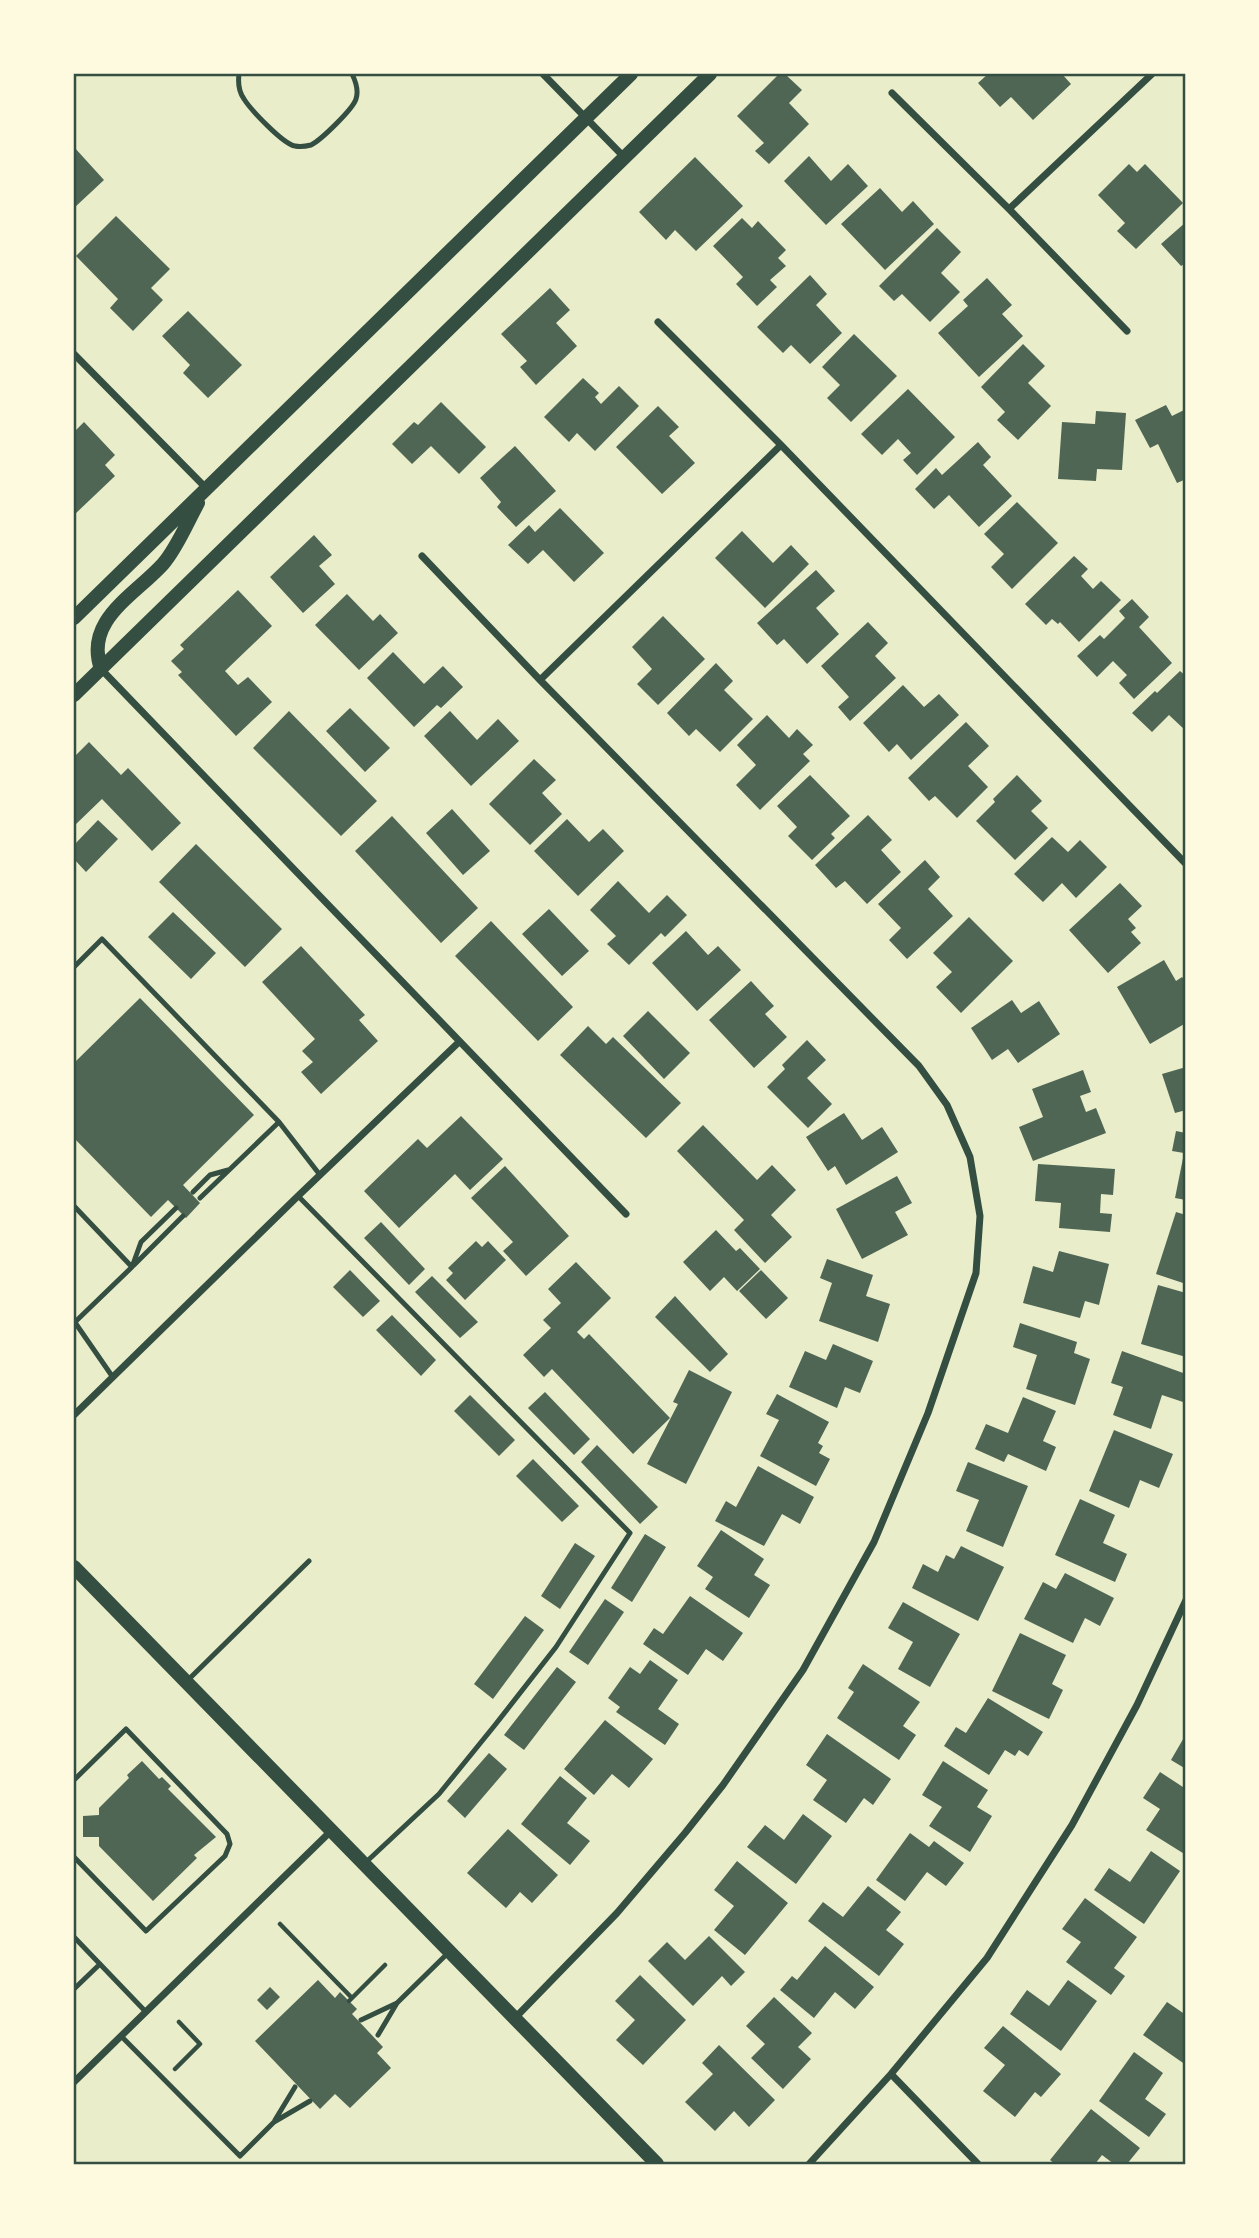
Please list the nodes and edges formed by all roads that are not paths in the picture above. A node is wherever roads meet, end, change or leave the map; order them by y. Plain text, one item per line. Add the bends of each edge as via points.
1 (239, 74) edge
2 (352, 74) edge
3 (543, 74) edge
4 (632, 74) edge
5 (710, 74) edge
6 (1152, 74) edge
7 (892, 93) dead end
8 (586, 118) junction
9 (624, 158) junction
10 (1009, 209) junction
11 (658, 322) dead end
12 (1127, 331) dead end
13 (74, 354) edge
14 (781, 445) junction
15 (206, 489) junction
16 (422, 556) dead end
17 (74, 618) edge
18 (101, 668) junction
19 (540, 680) junction
20 (74, 695) edge
21 (1185, 864) edge
22 (74, 967) edge
23 (459, 1042) junction
24 (279, 1122) junction
25 (229, 1170) junction
26 (320, 1175) junction
27 (193, 1192) dead end
28 (298, 1196) junction
29 (200, 1198) dead end
30 (74, 1206) edge
31 (176, 1208) dead end
32 (626, 1214) dead end
33 (183, 1216) dead end
34 (132, 1267) junction
35 (74, 1322) edge
36 (112, 1376) junction
37 (74, 1415) edge
38 (309, 1561) dead end
39 (74, 1567) edge
40 (1185, 1600) edge
41 (186, 1682) junction
42 (74, 1780) edge
43 (331, 1831) junction
44 (74, 1857) edge
45 (364, 1865) junction
46 (74, 1937) edge
47 (449, 1952) junction
48 (100, 1964) junction
49 (74, 1989) edge
50 (397, 2003) junction
51 (145, 2011) junction
52 (514, 2019) junction
53 (361, 2020) dead end
54 (378, 2035) dead end
55 (121, 2036) junction
56 (891, 2074) junction
57 (74, 2081) edge
58 (295, 2087) dead end
59 (310, 2101) dead end
60 (274, 2122) junction
61 (657, 2165) edge
62 (809, 2165) edge
63 (978, 2165) edge

1 - 2 lane via 245,100 286,143 309,146 352,106 357,85
3 - 8 street
4 - 8 main road
5 - 9 main road
6 - 10 street
7 - 10 street
8 - 9 street
8 - 15 main road
9 - 18 main road
10 - 12 street
11 - 14 street
13 - 15 street
14 - 19 street
14 - 21 street
15 - 17 main road
15 - 18 main road via 164,562 103,624 96,649
16 - 19 street
18 - 20 main road
18 - 23 street
19 - 52 street via 919,1066 947,1105 970,1157 980,1216 976,1273 928,1413 874,1542 803,1670 685,1833 617,1913
22 - 24 lane via 102,939
23 - 26 street
23 - 32 street
24 - 25 lane
24 - 26 lane
25 - 27 lane via 210,1175
25 - 29 lane
26 - 28 street
28 - 36 street
28 - 45 lane via 630,1533 555,1647 439,1794
30 - 34 lane
31 - 34 lane via 141,1242
33 - 34 lane
34 - 35 lane
35 - 36 lane
36 - 37 street
38 - 41 lane
39 - 41 main road
40 - 56 street via 1137,1705 1072,1825 987,1958
41 - 43 main road
42 - 44 lane via 126,1729 226,1833 230,1844 225,1856 146,1931
43 - 45 main road
43 - 51 street
45 - 47 main road
46 - 48 lane
47 - 50 lane
47 - 52 main road
48 - 49 lane
48 - 51 lane
50 - 53 lane
50 - 54 lane
51 - 55 street
52 - 61 main road
55 - 57 street
55 - 60 lane via 240,2156
56 - 62 street
56 - 63 street
58 - 60 lane
59 - 60 lane

